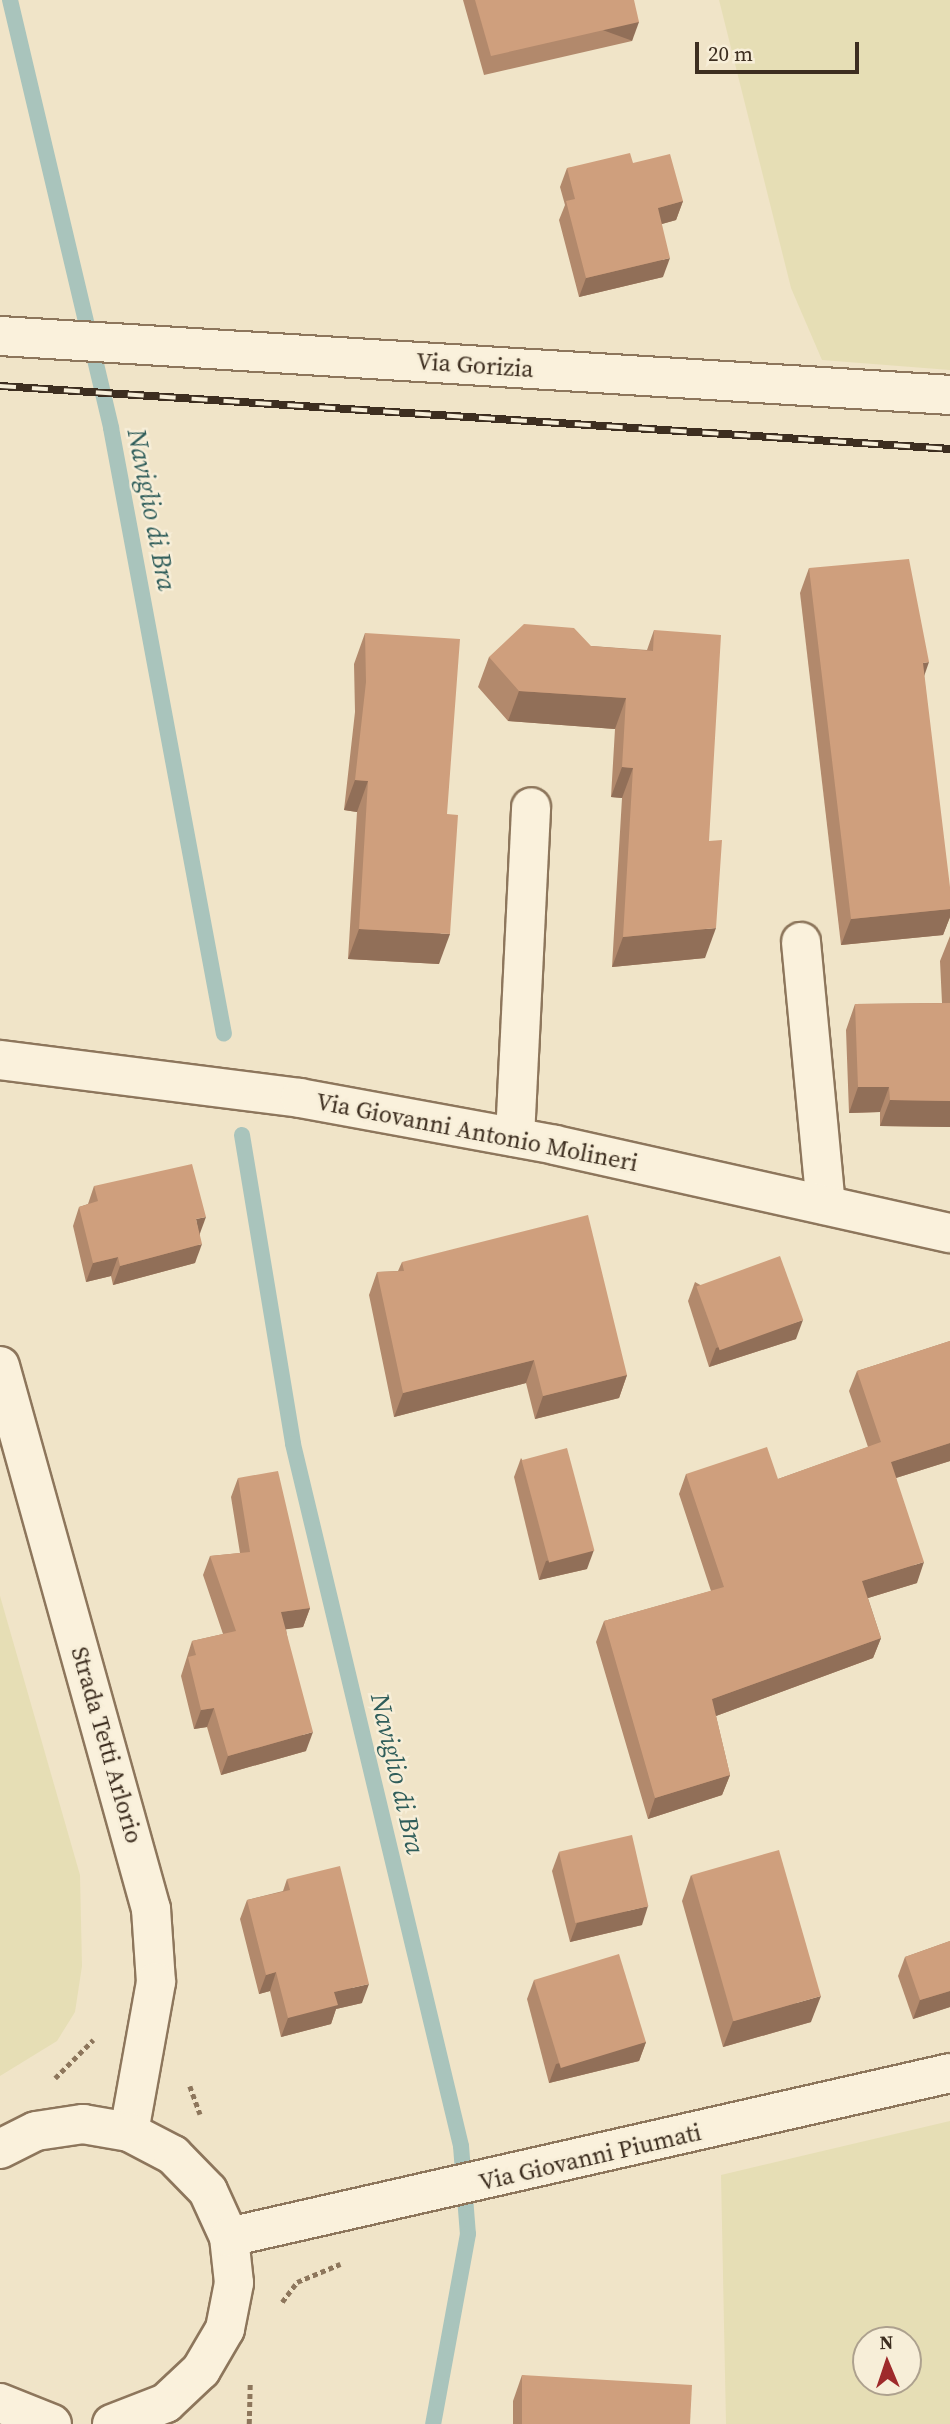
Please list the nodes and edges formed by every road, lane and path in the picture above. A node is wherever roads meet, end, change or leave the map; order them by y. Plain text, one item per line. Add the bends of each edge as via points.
1 (0, 336) edge
2 (950, 395) edge
3 (531, 807) dead end
4 (801, 942) dead end
5 (0, 1060) edge
6 (515, 1137) junction
7 (826, 1205) junction
8 (950, 1233) edge
9 (0, 1366) edge
10 (96, 2033) dead end
11 (950, 2073) edge
12 (51, 2081) dead end
13 (129, 2132) junction
14 (0, 2149) edge
15 (229, 2237) junction
16 (0, 2403) edge
17 (171, 2413) edge
18 (52, 2424) edge
19 (112, 2424) edge

1 - 2 street, Via Gorizia
3 - 6 street
4 - 7 street
5 - 6 street, Via Giovanni Antonio Molineri via 300,1098
6 - 7 street, Via Giovanni Antonio Molineri
7 - 8 street, Via Giovanni Antonio Molineri
9 - 13 street, Strada Tetti Arlorio via 150,1909 156,1983
10 - 12 path via 69,2069
11 - 15 street, Via Giovanni Piumati
13 - 14 street via 83,2124 36,2131
13 - 15 street via 182,2164 208,2191
15 - 17 street via 234,2283 225,2329
16 - 18 street
17 - 19 street

